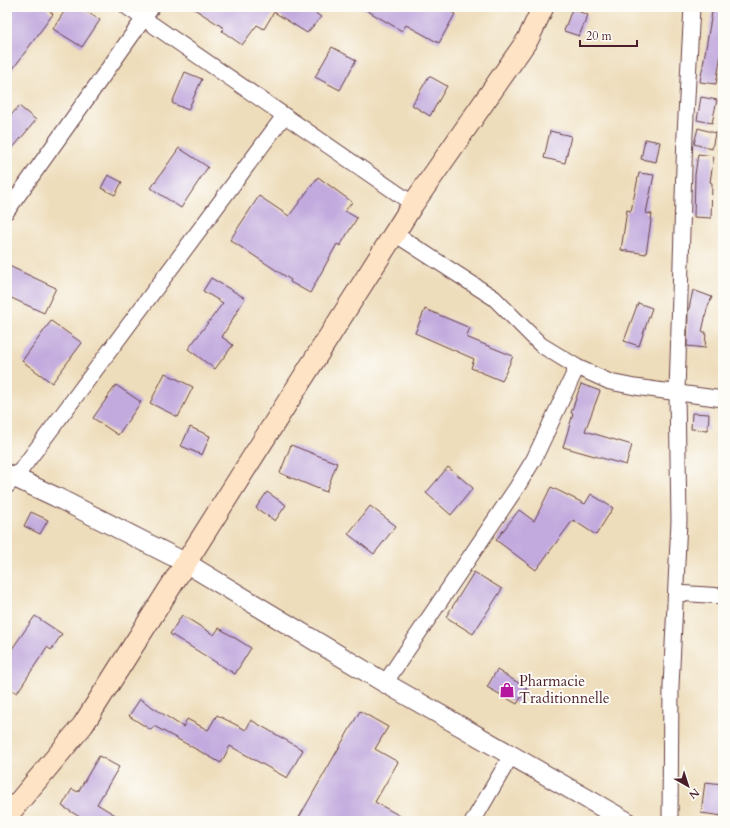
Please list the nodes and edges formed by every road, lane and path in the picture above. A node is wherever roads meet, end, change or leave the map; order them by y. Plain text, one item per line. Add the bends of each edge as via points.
1 (127, 7) edge
2 (543, 7) edge
3 (692, 7) edge
4 (148, 12) edge
5 (284, 116) junction
6 (10, 201) edge
7 (413, 204) junction
8 (394, 234) junction
9 (577, 367) junction
10 (677, 392) junction
11 (723, 399) edge
12 (10, 479) edge
13 (186, 563) junction
14 (676, 593) junction
15 (723, 596) edge
16 (385, 683) junction
17 (510, 756) junction
18 (604, 815) edge
19 (7, 816) edge
20 (473, 821) edge
21 (626, 821) edge
22 (670, 821) edge

1 - 4 street
2 - 7 main road via 528,39
3 - 10 street via 685,134
4 - 5 street
4 - 6 street
5 - 7 street
5 - 12 street
7 - 8 main road
8 - 9 street via 494,298 541,345
8 - 13 main road
9 - 10 street via 610,382
9 - 16 street via 534,459 517,487
10 - 11 street
10 - 14 street via 679,521
12 - 13 street via 56,497
13 - 16 street
13 - 19 main road via 82,725
14 - 15 street
14 - 22 street via 671,686
16 - 17 street
17 - 18 street
17 - 20 street
18 - 21 street

